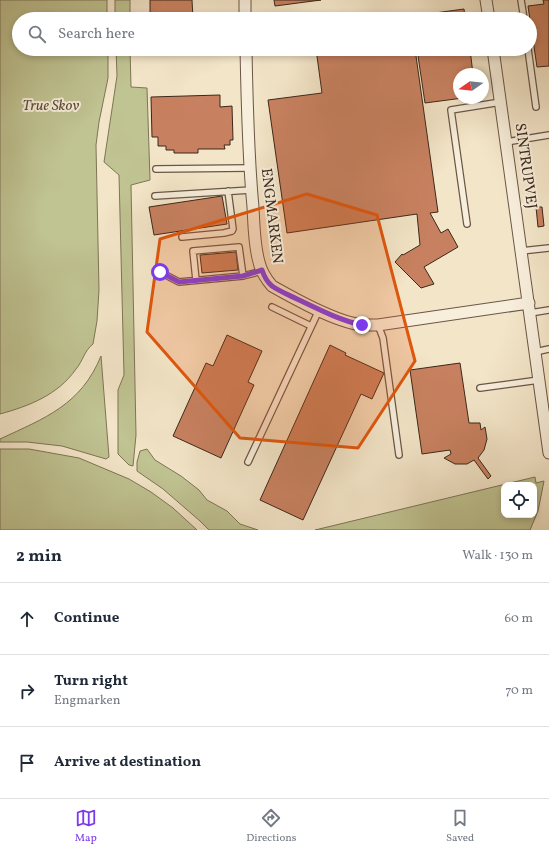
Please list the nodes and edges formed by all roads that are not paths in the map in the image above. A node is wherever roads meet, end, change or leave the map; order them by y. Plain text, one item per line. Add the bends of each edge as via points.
1 (245, 0) edge
2 (486, 0) edge
3 (521, 0) edge
4 (245, 12) edge
5 (488, 12) edge
6 (523, 12) edge
7 (246, 56) edge
8 (494, 56) edge
9 (529, 56) edge
10 (501, 102) junction
11 (536, 107) dead end
12 (549, 135) edge
13 (506, 142) junction
14 (249, 168) junction
15 (156, 169) dead end
16 (251, 190) junction
17 (228, 191) junction
18 (155, 196) dead end
19 (467, 224) dead end
20 (182, 237) dead end
21 (549, 248) edge
22 (521, 251) junction
23 (262, 270) junction
24 (160, 272) dead end
25 (243, 276) junction
26 (196, 280) junction
27 (272, 307) dead end
28 (529, 308) junction
29 (319, 310) junction
30 (549, 310) edge
31 (378, 325) junction
32 (311, 326) junction
33 (549, 349) edge
34 (535, 352) junction
35 (539, 380) junction
36 (480, 388) dead end
37 (545, 400) edge
38 (547, 424) edge
39 (549, 453) edge
40 (399, 455) dead end
41 (248, 462) dead end

1 - 4 street
2 - 5 street
3 - 6 lane
7 - 14 street, ENGMARKEN
8 - 10 street, SINTRUPVEJ
9 - 11 lane
10 - 13 street, SINTRUPVEJ
10 - 19 lane via 450,110
12 - 13 lane
13 - 22 street, SINTRUPVEJ
14 - 15 lane
14 - 16 street, ENGMARKEN
16 - 17 lane
16 - 23 street, ENGMARKEN via 258,260
17 - 18 lane
17 - 20 lane via 234,229 224,233
21 - 22 lane
22 - 28 street, SINTRUPVEJ
23 - 25 lane
23 - 29 street, ENGMARKEN via 272,286
24 - 26 lane via 179,282
25 - 26 lane
25 - 26 lane via 239,246 193,252
27 - 32 lane
28 - 30 lane
28 - 31 street, ENGMARKEN
28 - 34 street, SINTRUPVEJ
29 - 31 street, ENGMARKEN via 346,321
29 - 32 lane
31 - 40 lane via 383,338
32 - 41 lane
33 - 34 lane
34 - 35 street, SINTRUPVEJ
35 - 36 lane
35 - 37 street, SINTRUPVEJ
37 - 38 street, SINTRUPVEJ
38 - 39 street, SINTRUPVEJ

